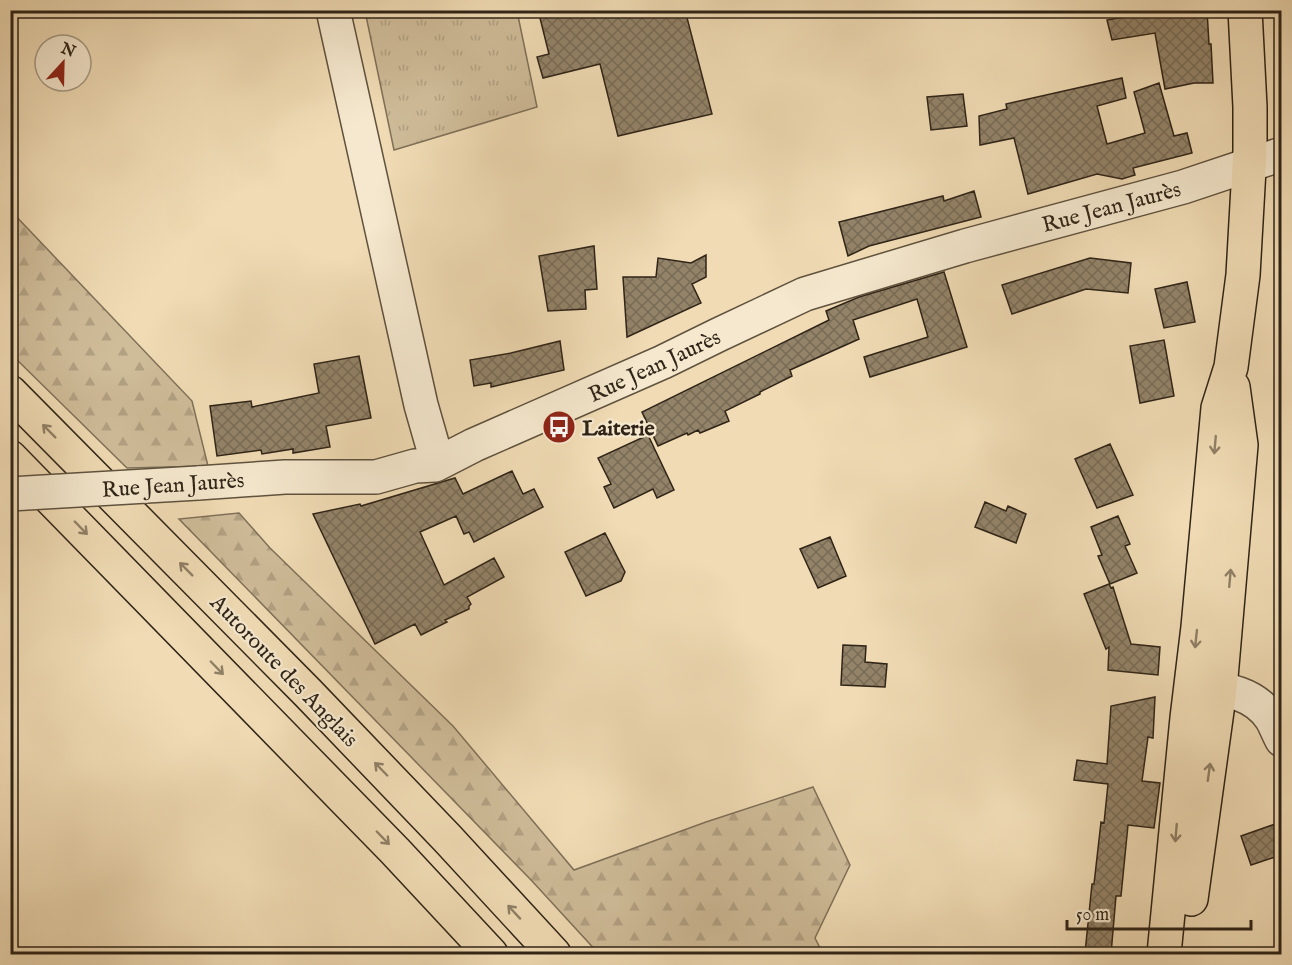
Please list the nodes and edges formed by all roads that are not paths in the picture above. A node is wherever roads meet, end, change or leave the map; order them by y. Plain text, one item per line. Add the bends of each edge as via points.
1 (333, 10) edge
2 (1245, 10) edge
3 (1281, 154) edge
4 (1250, 164) junction
5 (10, 392) edge
6 (10, 457) edge
7 (435, 465) junction
8 (10, 494) edge
9 (1206, 687) junction
10 (1281, 740) edge
11 (491, 954) edge
12 (554, 954) edge
13 (1164, 954) edge
14 (1183, 954) edge

1 - 7 street
2 - 4 main road
3 - 4 street, Rue Jean Jaurès
4 - 7 street, Rue Jean Jaurès via 1183,187 805,294
4 - 9 main road via 1243,275 1231,367 1241,445
12 -> 5 main road, Autoroute des Anglais via 308,693
6 -> 11 main road, Autoroute des Anglais
7 - 8 street, Rue Jean Jaurès, bridge via 415,466 376,477 285,477
9 - 10 street via 1253,699 1270,717
9 -> 13 main road via 1187,718
14 -> 9 main road

